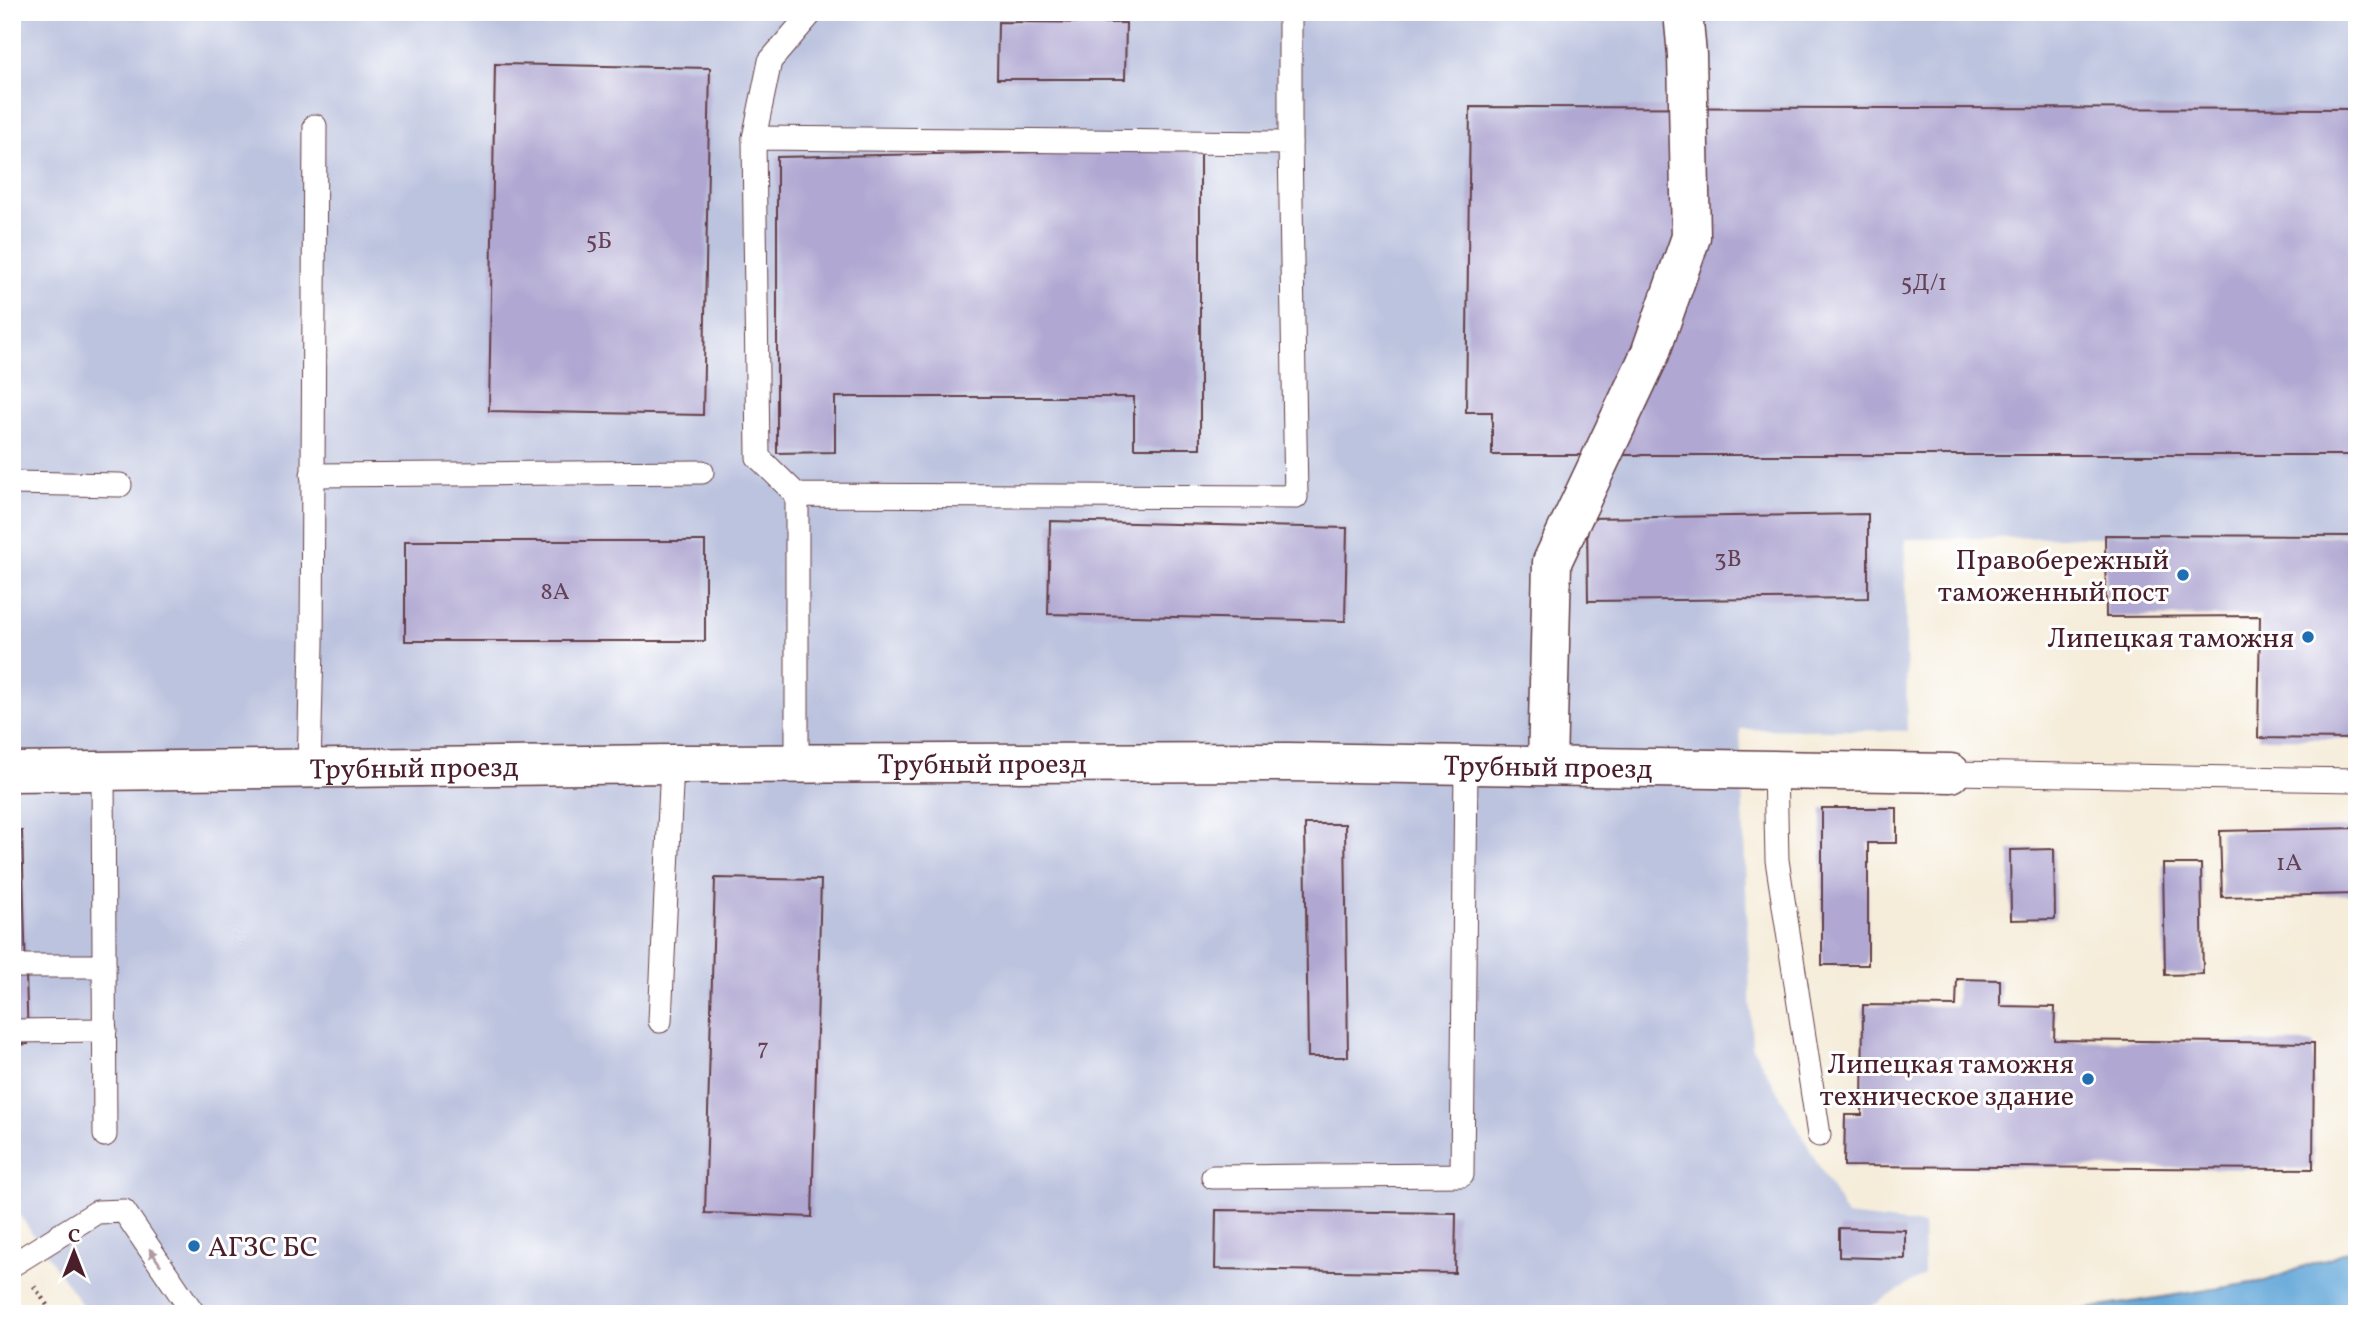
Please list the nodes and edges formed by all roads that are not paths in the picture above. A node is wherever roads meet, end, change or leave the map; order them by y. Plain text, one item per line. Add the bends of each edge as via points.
1 (812, 12) edge
2 (1290, 12) edge
3 (1684, 12) edge
4 (315, 127) dead end
5 (754, 138) junction
6 (1290, 143) junction
7 (702, 472) dead end
8 (313, 475) junction
9 (12, 483) edge
10 (120, 485) dead end
11 (797, 495) junction
12 (797, 763) junction
13 (672, 764) junction
14 (1466, 765) junction
15 (1547, 766) junction
16 (309, 768) junction
17 (1775, 769) junction
18 (103, 771) junction
19 (12, 772) edge
20 (1951, 773) joint
21 (2357, 780) edge
22 (12, 966) edge
23 (104, 966) junction
24 (660, 1021) dead end
25 (105, 1030) junction
26 (12, 1031) edge
27 (106, 1135) dead end
28 (1819, 1135) dead end
29 (1213, 1177) dead end
30 (12, 1265) edge
31 (194, 1314) edge

1 - 5 lane via 770,61
2 - 6 lane
3 - 15 street via 1691,237 1650,354 1552,562
4 - 8 lane
5 - 6 lane
5 - 11 lane via 758,457
6 - 11 lane via 1296,497
7 - 8 lane
8 - 16 lane
9 - 10 lane
11 - 12 lane
12 - 13 street, Трубный проезд
12 - 14 street, Трубный проезд
13 - 16 street, Трубный проезд
13 - 24 lane
14 - 15 street, Трубный проезд
14 - 29 lane via 1462,1175
15 - 17 street, Трубный проезд
16 - 18 street, Трубный проезд
17 - 20 street, Трубный проезд
17 - 28 lane via 1777,860
18 - 19 street, Трубный проезд
18 - 23 lane
20 - 21 lane
22 - 23 lane
23 - 25 lane
25 - 26 lane
25 - 27 lane
31 -> 30 lane via 124,1211 97,1212

